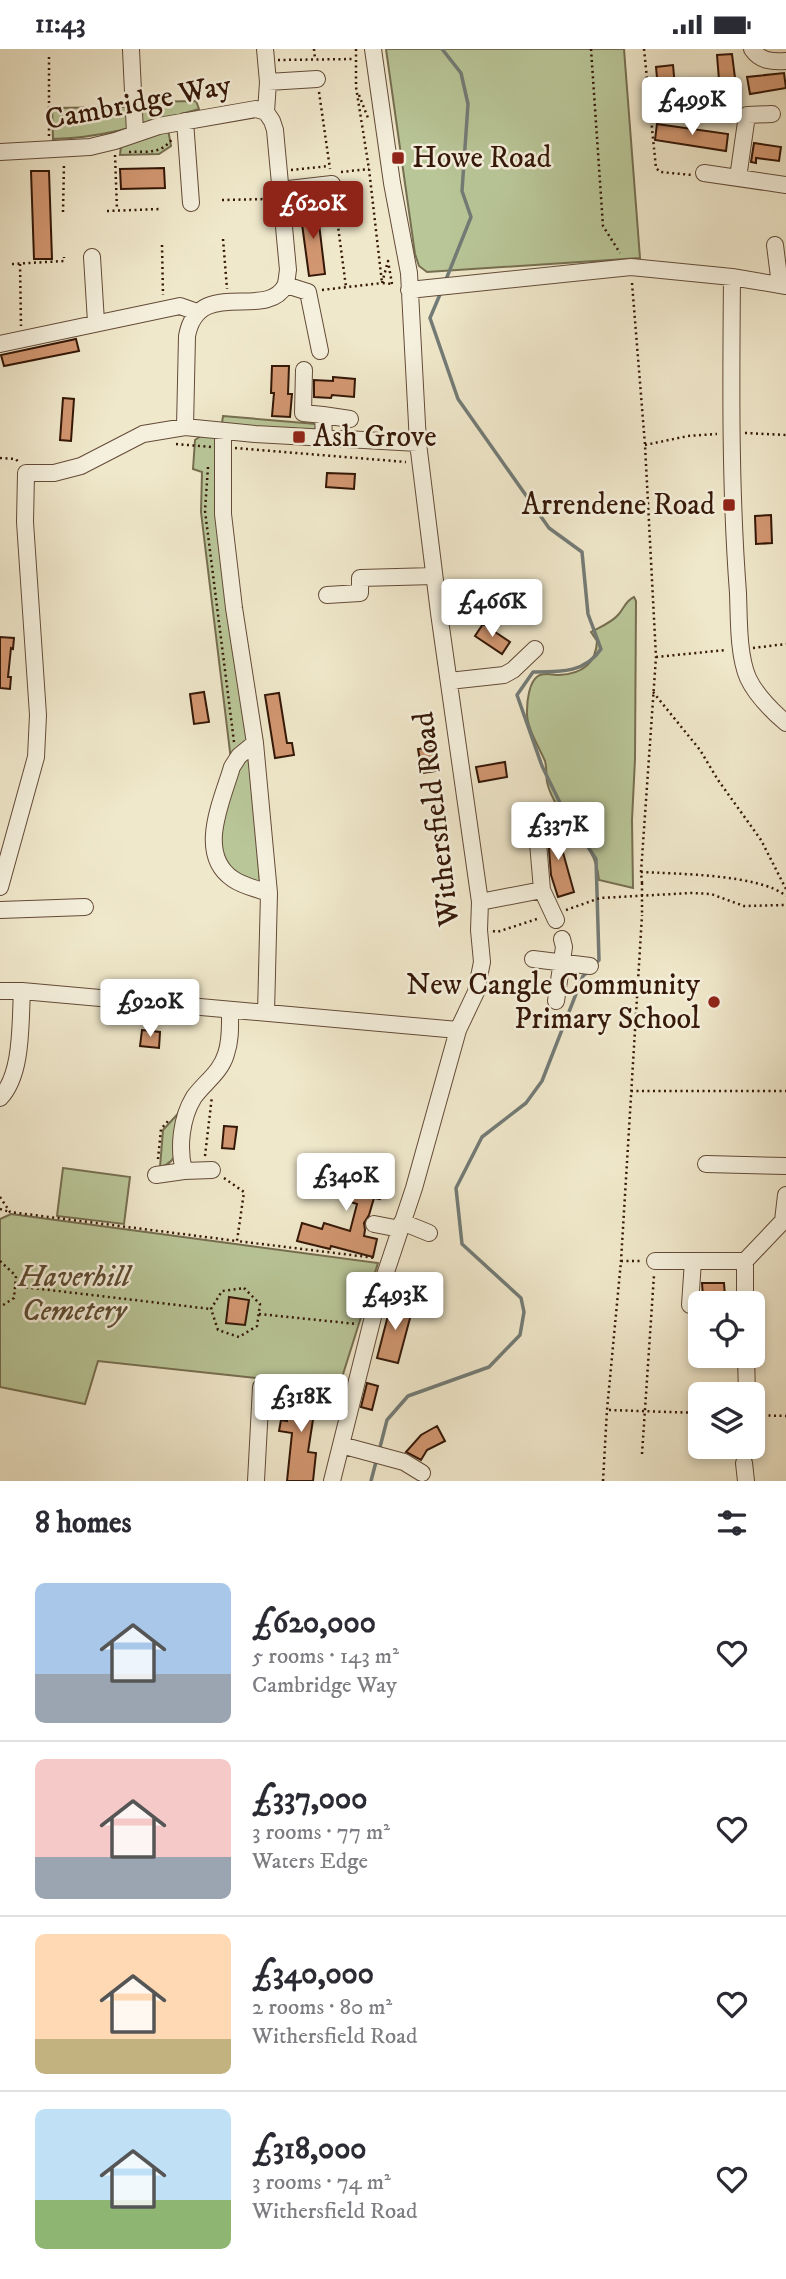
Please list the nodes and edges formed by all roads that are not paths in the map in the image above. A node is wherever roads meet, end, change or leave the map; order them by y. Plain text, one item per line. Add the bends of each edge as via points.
1 (373, 49) edge
2 (752, 49) edge
3 (131, 50) edge
4 (266, 54) edge
5 (786, 61) edge
6 (317, 79) dead end
7 (268, 82) junction
8 (266, 112) junction
9 (772, 114) dead end
10 (186, 126) junction
11 (135, 133) junction
12 (0, 152) edge
13 (701, 175) road end
14 (738, 178) junction
15 (331, 179) road end
16 (786, 185) edge
17 (280, 194) junction
18 (191, 203) dead end
19 (775, 245) dead end
20 (92, 257) dead end
21 (732, 277) junction
22 (286, 285) junction
23 (783, 285) edge
24 (409, 286) junction
25 (197, 312) junction
26 (96, 323) junction
27 (0, 344) edge
28 (320, 351) dead end
29 (304, 370) dead end
30 (323, 415) junction
31 (350, 419) dead end
32 (185, 427) junction
33 (324, 438) junction
34 (223, 439) junction
35 (418, 443) junction
36 (434, 576) junction
37 (327, 594) dead end
38 (535, 649) dead end
39 (449, 681) junction
40 (786, 723) edge
41 (255, 743) junction
42 (536, 819) dead end
43 (0, 887) edge
44 (542, 890) junction
45 (269, 893) junction
46 (480, 902) junction
47 (85, 907) dead end
48 (0, 910) edge
49 (554, 918) road end
50 (562, 939) dead end
51 (533, 959) dead end
52 (562, 964) junction
53 (590, 966) dead end
54 (0, 991) edge
55 (22, 992) junction
56 (556, 1001) dead end
57 (230, 1010) junction
58 (266, 1013) junction
59 (458, 1030) junction
60 (0, 1098) edge
61 (706, 1164) dead end
62 (786, 1166) edge
63 (212, 1170) road end
64 (184, 1171) junction
65 (156, 1175) dead end
66 (786, 1195) edge
67 (784, 1221) edge
68 (373, 1224) dead end
69 (401, 1226) junction
70 (429, 1233) dead end
71 (655, 1261) road end
72 (693, 1261) junction
73 (745, 1261) junction
74 (691, 1291) edge
75 (746, 1291) edge
76 (261, 1387) dead end
77 (341, 1445) junction
78 (744, 1463) dead end
79 (422, 1473) dead end
80 (256, 1481) edge
81 (332, 1481) edge
82 (746, 1481) edge

1 - 24 street, Withersfield Road
2 - 5 street via 759,58
3 - 11 street
4 - 7 street
6 - 7 street
7 - 8 street
8 - 10 street, Cambridge Way via 240,111
8 - 17 street, Cambridge Way via 275,130
9 - 14 street via 747,115
10 - 11 street, Cambridge Way
10 - 18 street
11 - 12 street, Cambridge Way via 115,147
13 - 14 street
14 - 16 street
15 - 17 street
17 - 22 street, Cambridge Way
19 - 23 street
20 - 26 street
21 - 23 street
21 - 24 street via 629,264 460,285
21 - 40 street via 733,538 742,649 748,678
22 - 25 street via 267,299 206,306
22 - 28 street via 308,292
24 - 35 street, Withersfield Road
25 - 26 street via 180,306
25 - 32 street via 187,336
26 - 27 street
29 - 30 street via 303,413
30 - 31 street
30 - 33 street
32 - 34 street
32 - 43 street via 143,434 82,466 26,473 36,757
33 - 34 street
33 - 35 street
34 - 41 street via 223,514
35 - 36 street, Withersfield Road
36 - 37 street via 360,578 360,593
36 - 39 street, Withersfield Road
38 - 39 street via 504,675
39 - 46 street, Withersfield Road
41 - 45 street
41 - 45 street via 232,767 212,843 220,868 232,879
42 - 44 street
44 - 46 street
44 - 49 street
45 - 58 street
46 - 59 street, Withersfield Road via 482,962 476,992
47 - 48 street
50 - 52 street
51 - 52 street
52 - 53 street
52 - 56 street
54 - 55 street
55 - 57 street
55 - 60 street via 15,1067
57 - 58 street
57 - 64 street via 226,1055 187,1112 180,1153
58 - 59 street
59 - 69 street, Withersfield Road
61 - 62 street
63 - 64 street
64 - 65 street
66 - 67 street
67 - 73 street
68 - 69 street
69 - 70 street
69 - 77 street, Withersfield Road
71 - 72 street
72 - 73 street
72 - 74 street
73 - 75 street
76 - 80 street
77 - 79 street via 397,1460
77 - 81 street, Withersfield Road
78 - 82 street

